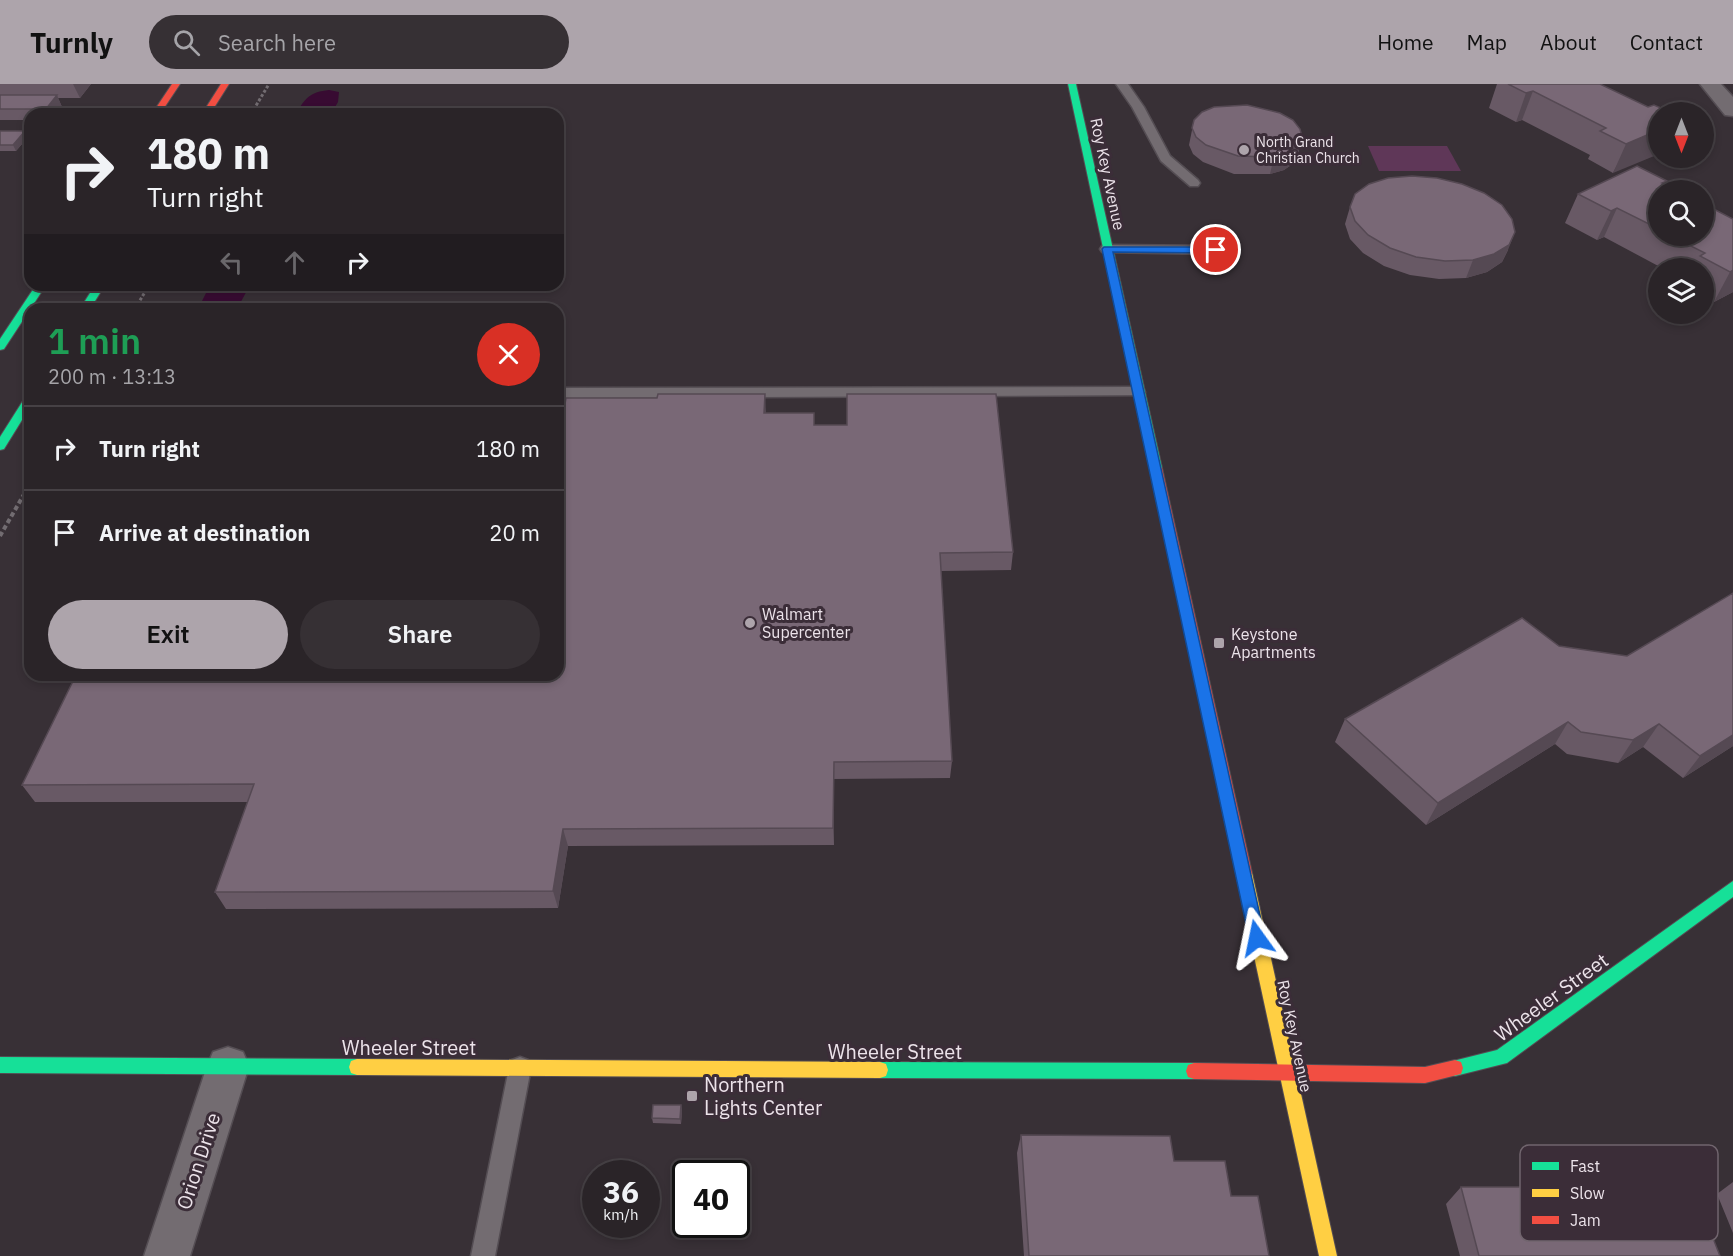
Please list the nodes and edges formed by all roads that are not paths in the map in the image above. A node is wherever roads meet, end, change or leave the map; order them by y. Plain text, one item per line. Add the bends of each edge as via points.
1 (176, 84) edge
2 (225, 84) edge
3 (1072, 84) edge
4 (1122, 84) edge
5 (1710, 84) edge
6 (160, 108) edge
7 (210, 108) edge
8 (1733, 110) edge
9 (1194, 183) dead end
10 (1107, 249) junction
11 (1216, 250) dead end
12 (24, 311) edge
13 (0, 347) edge
14 (1138, 392) junction
15 (564, 393) edge
16 (24, 408) edge
17 (0, 446) edge
18 (1733, 888) edge
19 (0, 1065) edge
20 (228, 1066) junction
21 (520, 1068) junction
22 (1286, 1072) junction
23 (167, 1256) edge
24 (483, 1256) edge
25 (1328, 1256) edge

1 - 6 street
2 - 7 street
3 - 10 street, Roy Key Avenue
4 - 9 lane via 1165,158
5 - 8 street
10 - 11 lane
10 - 14 street, Roy Key Avenue
12 - 13 street
14 - 15 lane
14 - 22 street, Roy Key Avenue
16 - 17 street
18 - 22 street, Wheeler Street via 1501,1058 1425,1075
19 - 20 street, Wheeler Street
20 - 21 street, Wheeler Street
20 - 23 street, Orion Drive
21 - 22 street, Wheeler Street
21 - 24 lane
22 - 25 street, Roy Key Avenue

